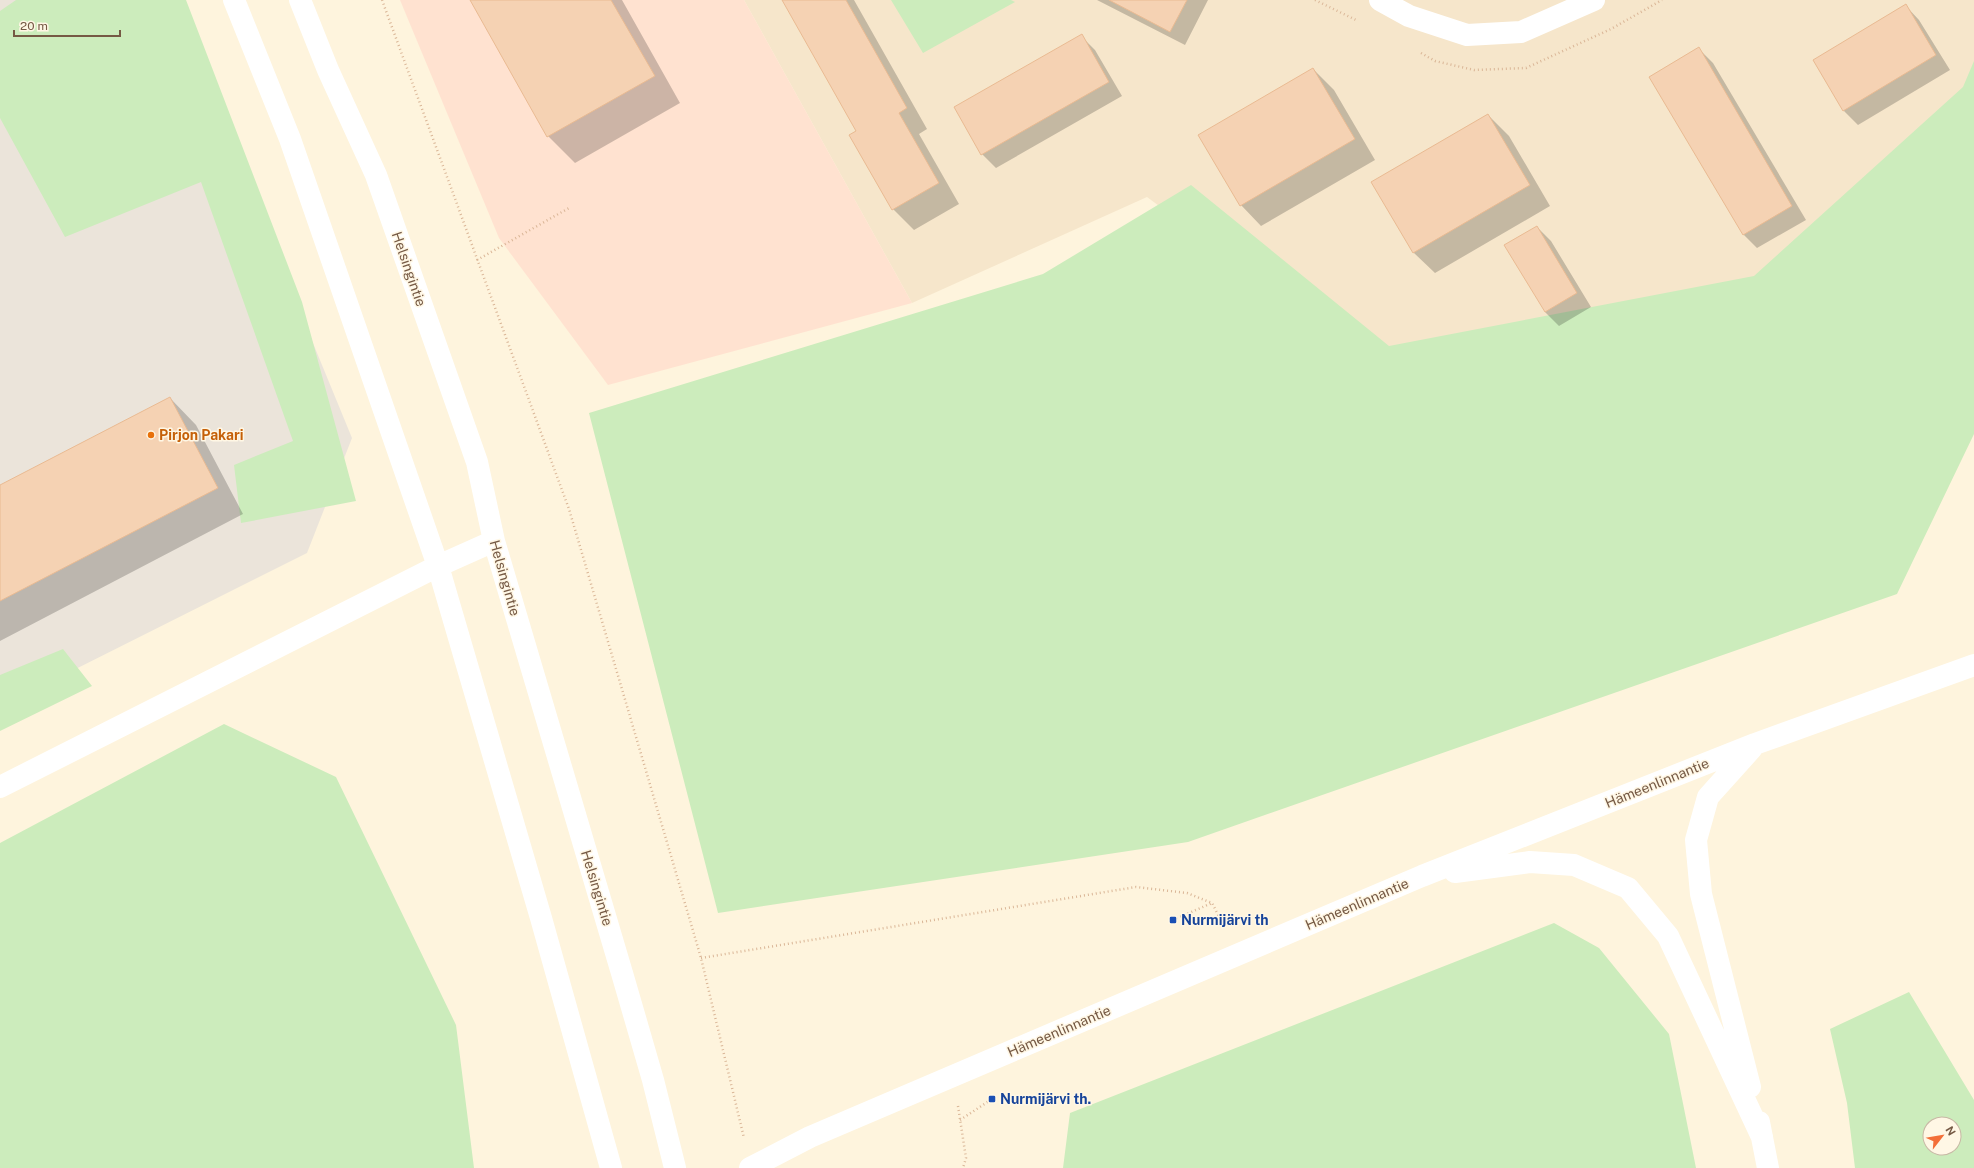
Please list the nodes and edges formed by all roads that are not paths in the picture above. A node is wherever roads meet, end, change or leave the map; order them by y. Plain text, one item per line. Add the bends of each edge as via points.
1 (234, 0) edge
2 (300, 0) edge
3 (1380, 0) edge
4 (1594, 0) edge
5 (494, 541) junction
6 (438, 566) junction
7 (1974, 665) edge
8 (1755, 744) junction
9 (0, 788) edge
10 (1422, 876) junction
11 (1762, 1137) junction
12 (611, 1168) edge
13 (675, 1168) edge
14 (750, 1168) edge
15 (1768, 1168) edge

1 - 6 main road via 290,139
2 - 5 main road, Helsingintie via 328,70 376,174 478,462
3 - 4 main road via 1409,16 1467,35 1520,32
5 - 6 main road
5 - 13 main road, Helsingintie via 653,1080
6 - 9 main road
6 - 12 main road
7 - 8 main road, Hämeenlinnantie
8 - 10 main road, Hämeenlinnantie
8 - 11 main road via 1708,797 1696,840 1701,894
10 - 11 main road via 1530,862 1574,865 1628,888 1668,936
10 - 14 main road, Hämeenlinnantie via 810,1137
11 - 15 main road

